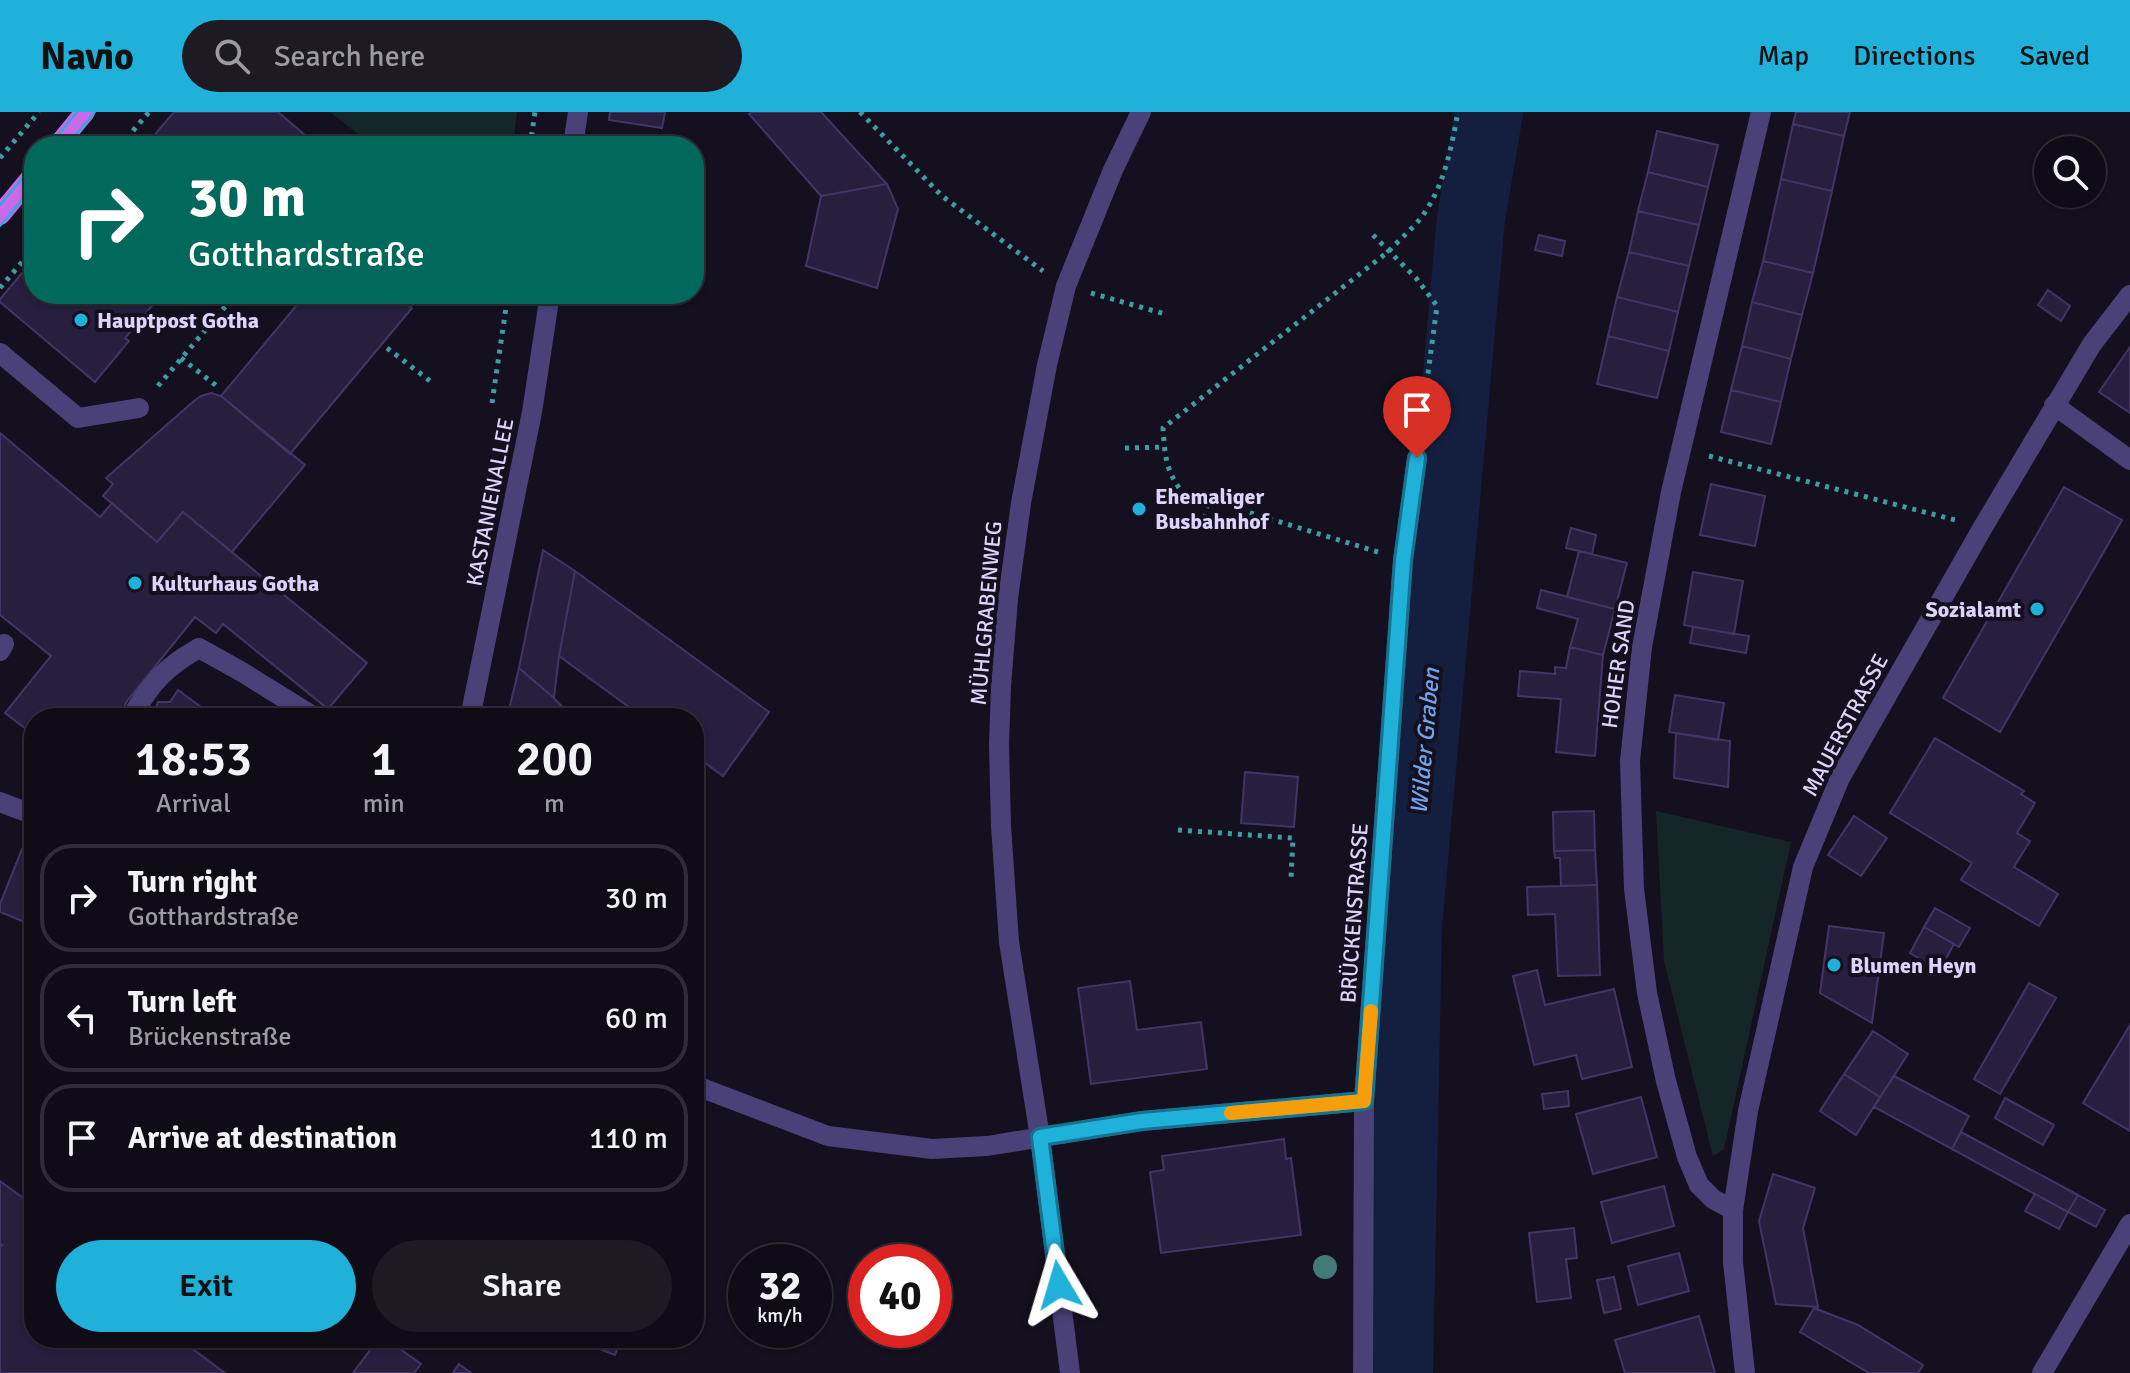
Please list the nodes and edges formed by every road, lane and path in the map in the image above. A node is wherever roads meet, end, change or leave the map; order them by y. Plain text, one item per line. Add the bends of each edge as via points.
1 (39, 112) edge
2 (85, 112) edge
3 (149, 112) edge
4 (535, 112) edge
5 (578, 112) edge
6 (860, 112) edge
7 (1141, 112) edge
8 (1458, 112) edge
9 (1761, 112) edge
10 (65, 136) edge
11 (129, 136) edge
12 (531, 136) edge
13 (574, 136) edge
14 (0, 158) edge
15 (24, 186) edge
16 (0, 215) edge
17 (1373, 235) dead end
18 (1389, 251) junction
19 (24, 260) edge
20 (1066, 286) junction
21 (0, 288) edge
22 (2130, 295) edge
23 (227, 304) edge
24 (507, 304) edge
25 (548, 304) edge
26 (1165, 314) dead end
27 (387, 348) dead end
28 (0, 353) edge
29 (181, 358) junction
30 (434, 384) dead end
31 (218, 387) dead end
32 (492, 403) dead end
33 (2054, 405) junction
34 (139, 408) joint
35 (1164, 447) junction
36 (1125, 448) dead end
37 (1417, 458) joint
38 (1715, 458) dead end
39 (2130, 460) edge
40 (1208, 499) junction
41 (1205, 518) dead end
42 (1953, 520) dead end
43 (1403, 560) junction
44 (137, 708) edge
45 (300, 708) edge
46 (472, 708) edge
47 (0, 802) edge
48 (24, 811) edge
49 (1178, 830) dead end
50 (1291, 878) dead end
51 (704, 1089) edge
52 (1364, 1101) junction
53 (1040, 1137) junction
54 (1733, 1210) junction
55 (2130, 1224) edge
56 (1070, 1373) edge
57 (1363, 1373) edge
58 (1745, 1373) edge
59 (2042, 1373) edge

1 - 14 path
2 - 10 main road
3 - 11 path
4 - 12 path
5 - 13 street
6 - 20 path via 942,196
7 - 20 street, MÜHLGRABENWEG
8 - 18 path via 1433,198
9 - 54 street, HOHER SAND via 1671,492 1642,647 1630,761 1634,889 1647,993 1666,1081 1699,1185
15 - 16 main road
17 - 18 path
18 - 35 path via 1163,428
18 - 37 path via 1437,306
19 - 21 path
20 - 26 path
20 - 53 street, MÜHLGRABENWEG via 1021,503 1008,599 999,745 1009,942
22 - 33 street, MAUERSTRASSE
23 - 29 path
24 - 32 path
25 - 46 street, KASTANIENALLEE
27 - 30 path
28 - 34 street via 78,418
29 - 31 path
29 - 34 path
33 - 39 street
33 - 54 street, MAUERSTRASSE via 1840,778 1803,867 1748,1111
35 - 36 path
35 - 40 path via 1172,479 1182,492
37 - 43 street, BRÜCKENSTRASSE
38 - 42 path
40 - 41 path
40 - 43 path
43 - 52 street, BRÜCKENSTRASSE
44 - 45 street via 151,685 199,648
47 - 48 street
49 - 50 path via 1293,838
51 - 53 street via 828,1136 932,1149
52 - 53 street via 1142,1121
52 - 57 street, BRÜCKENSTRASSE
53 - 56 street, MÜHLGRABENWEG
54 - 58 street, MAUERSTRASSE
55 - 59 street

